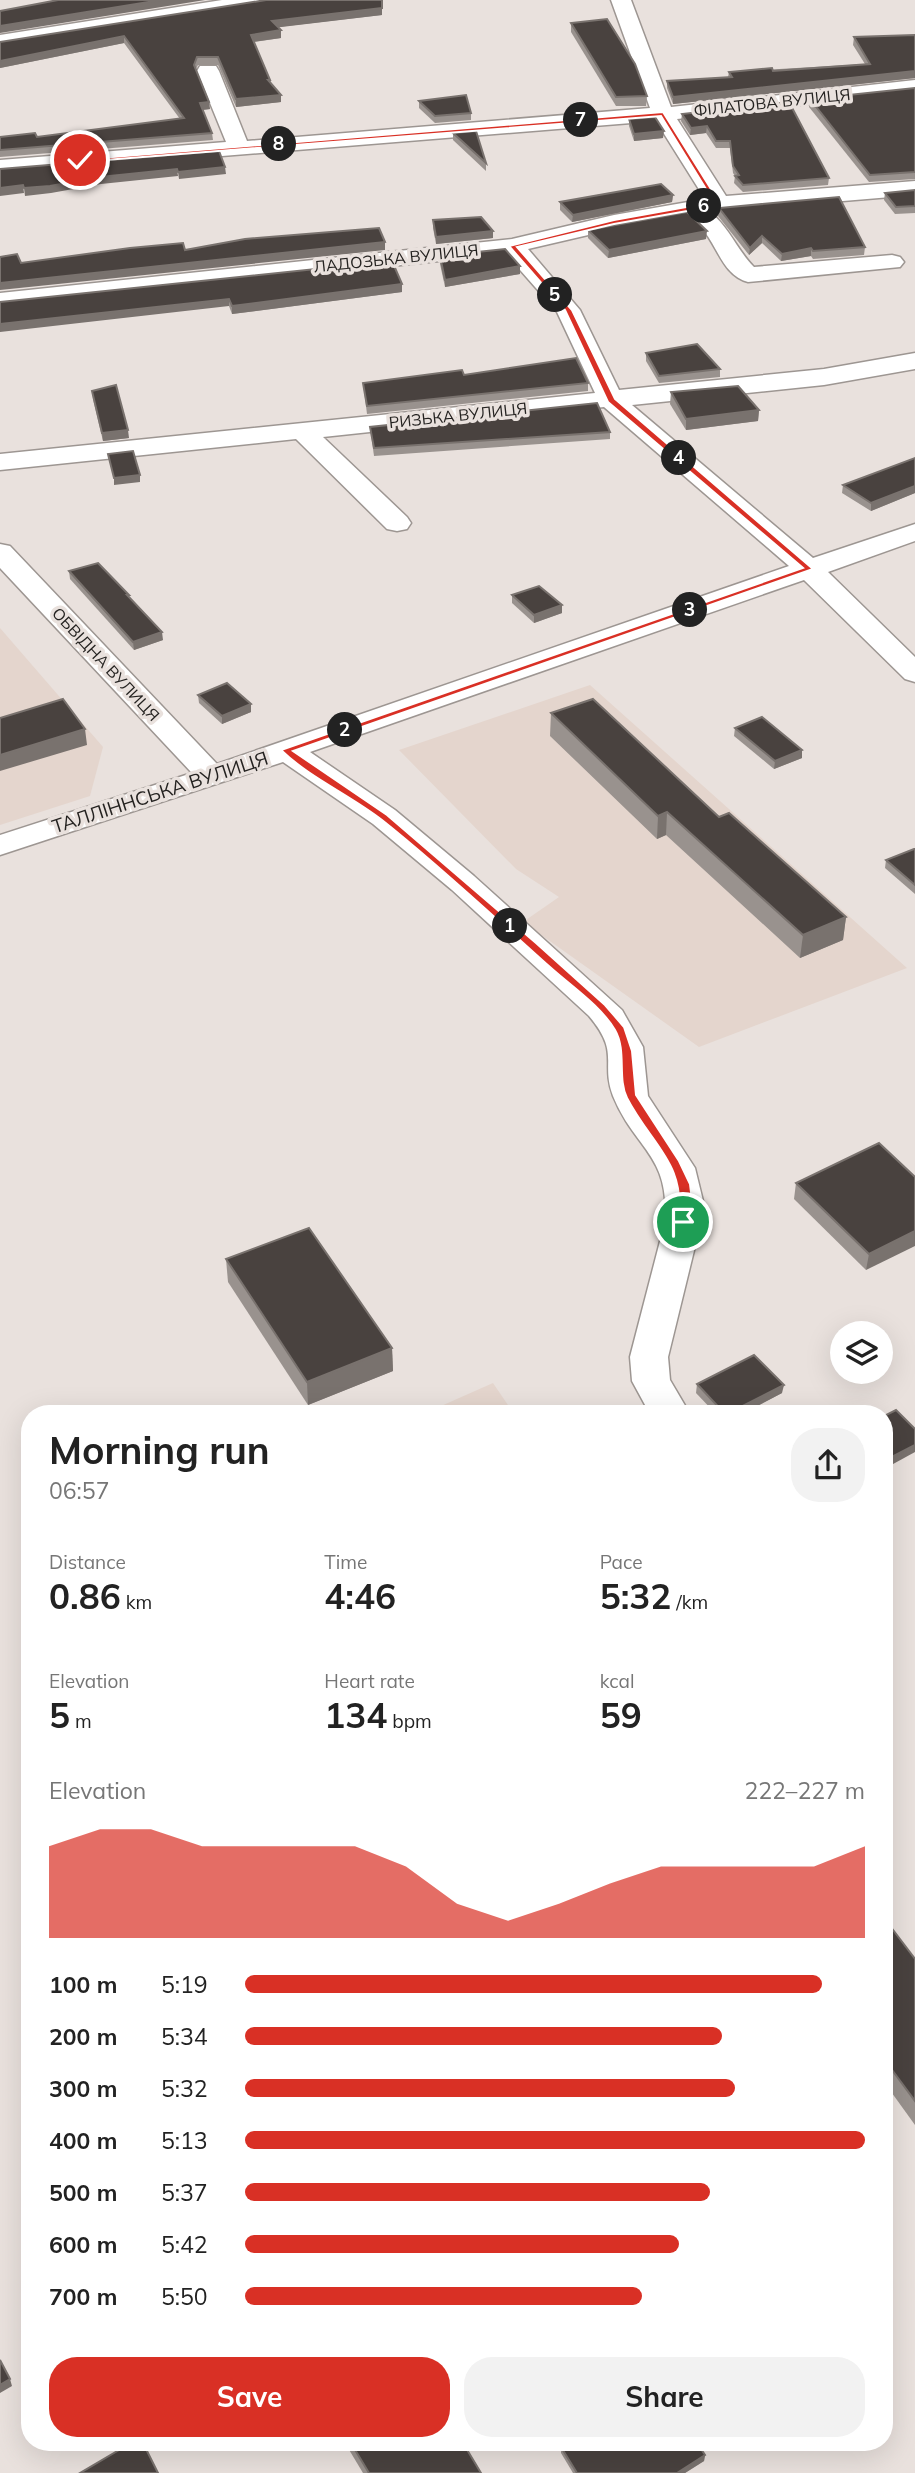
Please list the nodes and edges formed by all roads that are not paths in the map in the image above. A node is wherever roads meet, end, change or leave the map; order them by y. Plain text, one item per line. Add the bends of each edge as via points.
1 (261, 0) edge
2 (621, 0) edge
3 (0, 41) edge
4 (208, 71) dead end
5 (915, 86) edge
6 (663, 114) junction
7 (239, 147) junction
8 (0, 166) edge
9 (915, 188) edge
10 (719, 203) junction
11 (692, 208) junction
12 (512, 246) junction
13 (892, 262) dead end
14 (0, 300) edge
15 (915, 361) edge
16 (611, 400) junction
17 (301, 430) junction
18 (0, 462) edge
19 (397, 523) dead end
20 (914, 534) edge
21 (0, 552) edge
22 (809, 569) junction
23 (915, 673) edge
24 (286, 750) junction
25 (212, 776) junction
26 (0, 845) edge
27 (665, 1405) edge

1 - 3 street
2 - 6 street
4 - 7 street
5 - 6 street, ФІЛАТОВА ВУЛИЦЯ
6 - 7 street, ФІЛАТОВА ВУЛИЦЯ
6 - 10 street
7 - 8 street, ФІЛАТОВА ВУЛИЦЯ
9 - 10 street, ЛАДОЗЬКА ВУЛИЦЯ
10 - 11 street, ЛАДОЗЬКА ВУЛИЦЯ
11 - 12 street, ЛАДОЗЬКА ВУЛИЦЯ
11 - 13 street via 713,226 748,275
12 - 14 street, ЛАДОЗЬКА ВУЛИЦЯ
12 - 16 street via 568,310
15 - 16 street, РИЗЬКА ВУЛИЦЯ via 824,377
16 - 17 street, РИЗЬКА ВУЛИЦЯ
16 - 22 street
17 - 18 street, РИЗЬКА ВУЛИЦЯ
17 - 19 street
20 - 22 street, ТАЛЛІННСЬКА ВУЛИЦЯ
21 - 25 street, ОБВІДНА ВУЛИЦЯ
22 - 23 street
22 - 24 street, ТАЛЛІННСЬКА ВУЛИЦЯ
24 - 25 street, ТАЛЛІННСЬКА ВУЛИЦЯ
24 - 27 street via 394,825 601,1008 620,1030 631,1096 685,1184 683,1222 649,1357 651,1381
25 - 26 street, ТАЛЛІННСЬКА ВУЛИЦЯ

